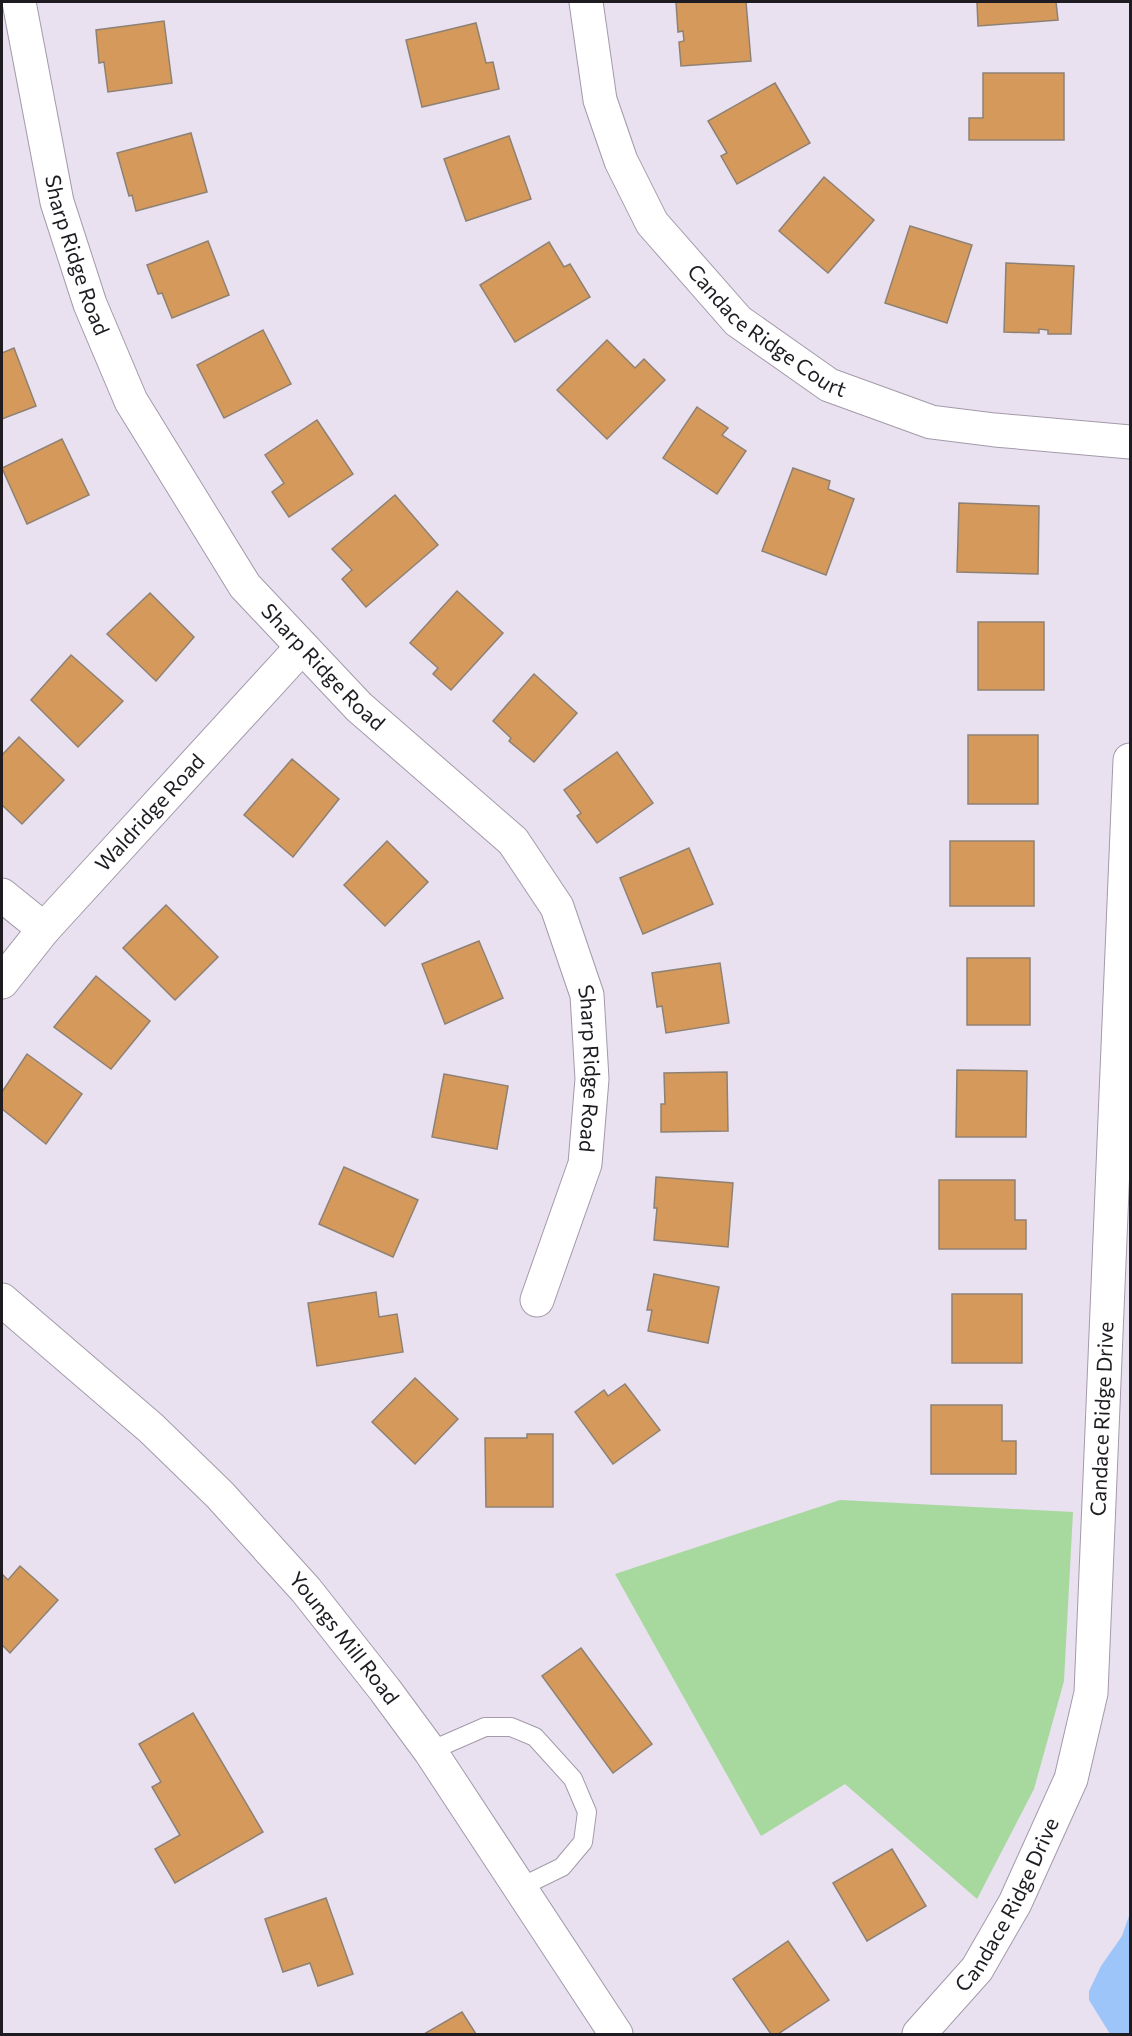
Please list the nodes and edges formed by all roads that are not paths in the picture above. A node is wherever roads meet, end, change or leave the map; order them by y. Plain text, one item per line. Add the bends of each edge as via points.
1 (19, 2) edge
2 (586, 2) edge
3 (1131, 442) edge
4 (302, 647) junction
5 (1131, 760) edge
6 (2, 895) edge
7 (44, 929) junction
8 (2, 982) edge
9 (2, 1300) edge
10 (537, 1300) dead end
11 (430, 1751) junction
12 (519, 1888) junction
13 (616, 2034) edge
14 (920, 2034) edge

1 - 4 street, Sharp Ridge Road via 57,202 90,304 131,401 245,586
2 - 3 street, Candace Ridge Court via 600,100 621,161 652,223 738,321 829,385 931,422
4 - 7 street, Waldridge Road
4 - 10 street, Sharp Ridge Road via 359,707 513,841 557,907 587,995 592,1078 585,1164
5 - 14 street, Candace Ridge Drive via 1091,1693 1071,1779 1015,1903 976,1969
6 - 7 street
7 - 8 street, Waldridge Road
9 - 11 street, Youngs Mill Road via 151,1428 220,1494 306,1590
11 - 12 street, Youngs Mill Road
11 - 12 lane via 485,1727 511,1727 535,1737 573,1779 587,1812 583,1842 562,1867
12 - 13 street, Youngs Mill Road

